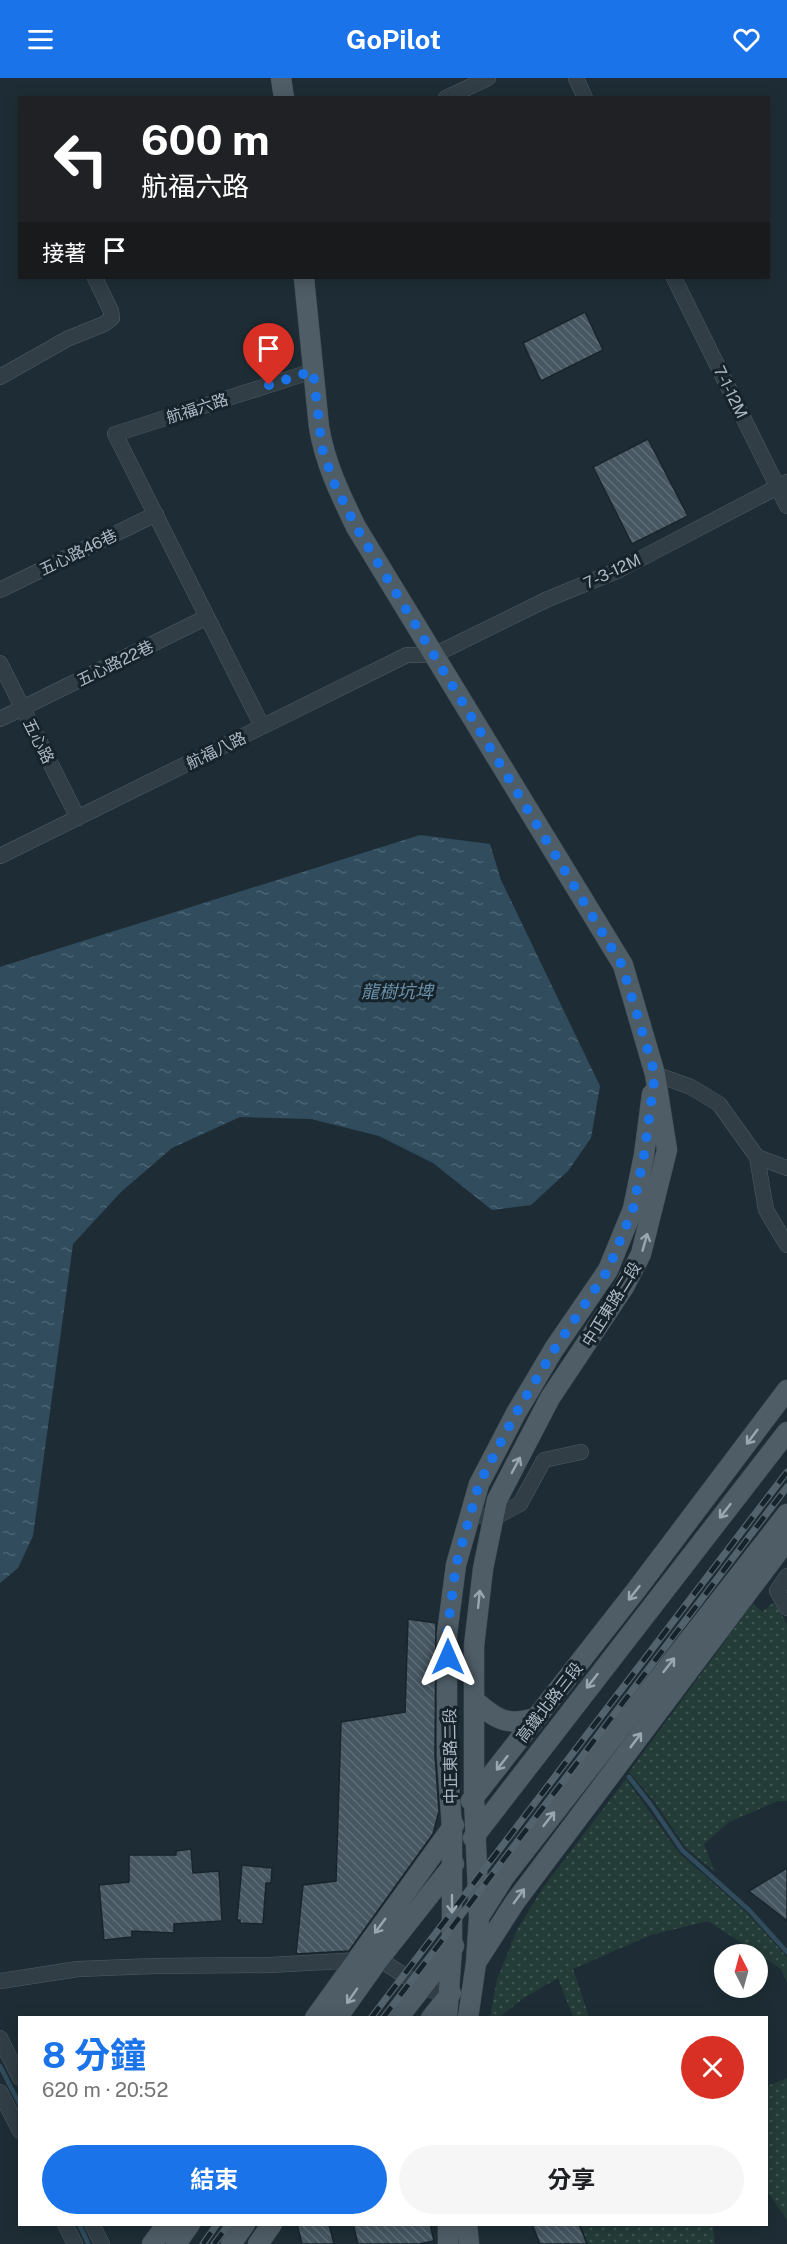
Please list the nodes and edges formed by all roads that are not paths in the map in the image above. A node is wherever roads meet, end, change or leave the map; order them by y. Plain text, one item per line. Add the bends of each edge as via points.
1 (281, 78) edge
2 (488, 78) edge
3 (576, 78) edge
4 (284, 96) edge
5 (450, 96) edge
6 (584, 96) edge
7 (95, 279) edge
8 (304, 279) edge
9 (675, 279) edge
10 (313, 371) junction
11 (0, 377) edge
12 (782, 485) edge
13 (787, 506) edge
14 (156, 514) junction
15 (0, 590) edge
16 (207, 617) junction
17 (434, 655) junction
18 (0, 663) edge
19 (22, 708) junction
20 (0, 719) edge
21 (262, 726) junction
22 (78, 818) junction
23 (0, 856) edge
24 (655, 1074) junction
25 (756, 1157) junction
26 (787, 1168) edge
27 (787, 1245) edge
28 (787, 1390) edge
29 (787, 1432) edge
30 (581, 1452) dead end
31 (471, 1514) junction
32 (787, 1514) edge
33 (493, 1518) junction
34 (787, 1540) edge
35 (763, 1570) junction
36 (787, 1576) edge
37 (777, 1591) junction
38 (787, 1608) edge
39 (474, 1700) junction
40 (538, 1717) junction
41 (474, 1797) junction
42 (452, 1828) junction
43 (477, 1833) junction
44 (452, 1866) junction
45 (479, 1918) junction
46 (452, 1948) junction
47 (379, 1959) junction
48 (354, 1962) junction
49 (476, 1963) junction
50 (0, 1981) edge
51 (422, 1987) junction
52 (449, 1996) junction
53 (316, 2016) edge
54 (338, 2016) edge
55 (400, 2016) edge
56 (433, 2016) edge
57 (447, 2016) edge
58 (468, 2016) edge
59 (0, 2038) edge
60 (18, 2074) edge
61 (0, 2092) edge
62 (18, 2127) edge
63 (67, 2226) edge
64 (93, 2226) edge
65 (166, 2226) edge
66 (189, 2226) edge
67 (244, 2226) edge
68 (271, 2226) edge
69 (448, 2226) edge
70 (467, 2226) edge
71 (75, 2244) edge
72 (102, 2244) edge
73 (152, 2244) edge
74 (176, 2244) edge
75 (231, 2244) edge
76 (258, 2244) edge
77 (448, 2244) edge
78 (469, 2244) edge

1 - 4 main road
2 - 5 street
3 - 6 street
7 - 11 street via 112,318
8 - 10 main road, 中正東路二段
9 - 12 street, 7-1-12M
10 - 14 street, 航福六路 via 115,434
10 - 17 main road, 中正東路二段 via 322,448 334,483 356,527
12 - 13 street, 7-1-12M
12 - 17 street, 7-3-12M via 619,570 548,599
14 - 15 street, 五心路46巷
14 - 16 street
16 - 19 street, 五心路22巷
16 - 21 street
17 - 21 street, 航福八路 via 407,655
17 - 24 main road, 中正東路二段 via 622,965
18 - 19 street, 五心路
19 - 20 street, 五心路22巷
19 - 22 street, 五心路
21 - 22 street, 航福八路
22 - 23 street, 航福八路
24 - 25 street via 691,1087 719,1104
24 - 31 main road, 中正東路二段 via 633,1209 608,1270 516,1413 479,1484
33 -> 24 main road, 中正東路二段 via 497,1500 550,1398 624,1287 641,1254 667,1150
25 - 26 street
25 - 27 street via 766,1210
28 -> 40 main road, 高鐵北路三段
29 -> 43 main road, 高鐵北路三段
30 - 33 street via 544,1460 520,1504
31 - 33 street
31 - 42 main road, 中正東路二段 via 456,1565 447,1634 447,1755
45 -> 32 main road via 505,1876
39 -> 33 main road, 中正東路二段 via 474,1646
34 - 35 main road
35 - 37 street
49 -> 35 main road via 515,1902
36 - 37 street
37 - 38 street
39 - 40 main road via 505,1721 524,1722
39 - 41 main road, 中正東路二段
40 -> 41 main road, 高鐵北路三段
41 - 42 main road, 高鐵北路三段
41 - 43 main road, 中正東路二段
42 - 44 main road, 中正東路二段
42 -> 48 main road, 高鐵北路三段
43 - 44 main road, 高鐵北路三段
43 - 45 main road, 中正東路二段
44 -> 46 main road, 中正東路二段
44 - 47 main road, 高鐵北路三段
45 - 46 main road
45 - 49 main road, 中正東路二段
46 - 51 main road
46 - 52 main road, 中正東路二段
47 - 48 street
47 - 51 street
47 -> 54 main road, 高鐵北路三段
48 - 50 street via 89,1969
48 - 53 main road, 高鐵北路三段
49 - 52 main road
49 - 58 main road, 中正東路二段
51 - 52 street
51 - 55 main road
52 - 56 main road
52 - 57 main road, 中正東路二段
59 - 60 street
61 - 62 street
63 - 71 street
64 - 72 street
65 - 73 main road
66 - 74 main road
67 - 75 main road
68 - 76 main road
69 - 77 main road
70 - 78 main road

